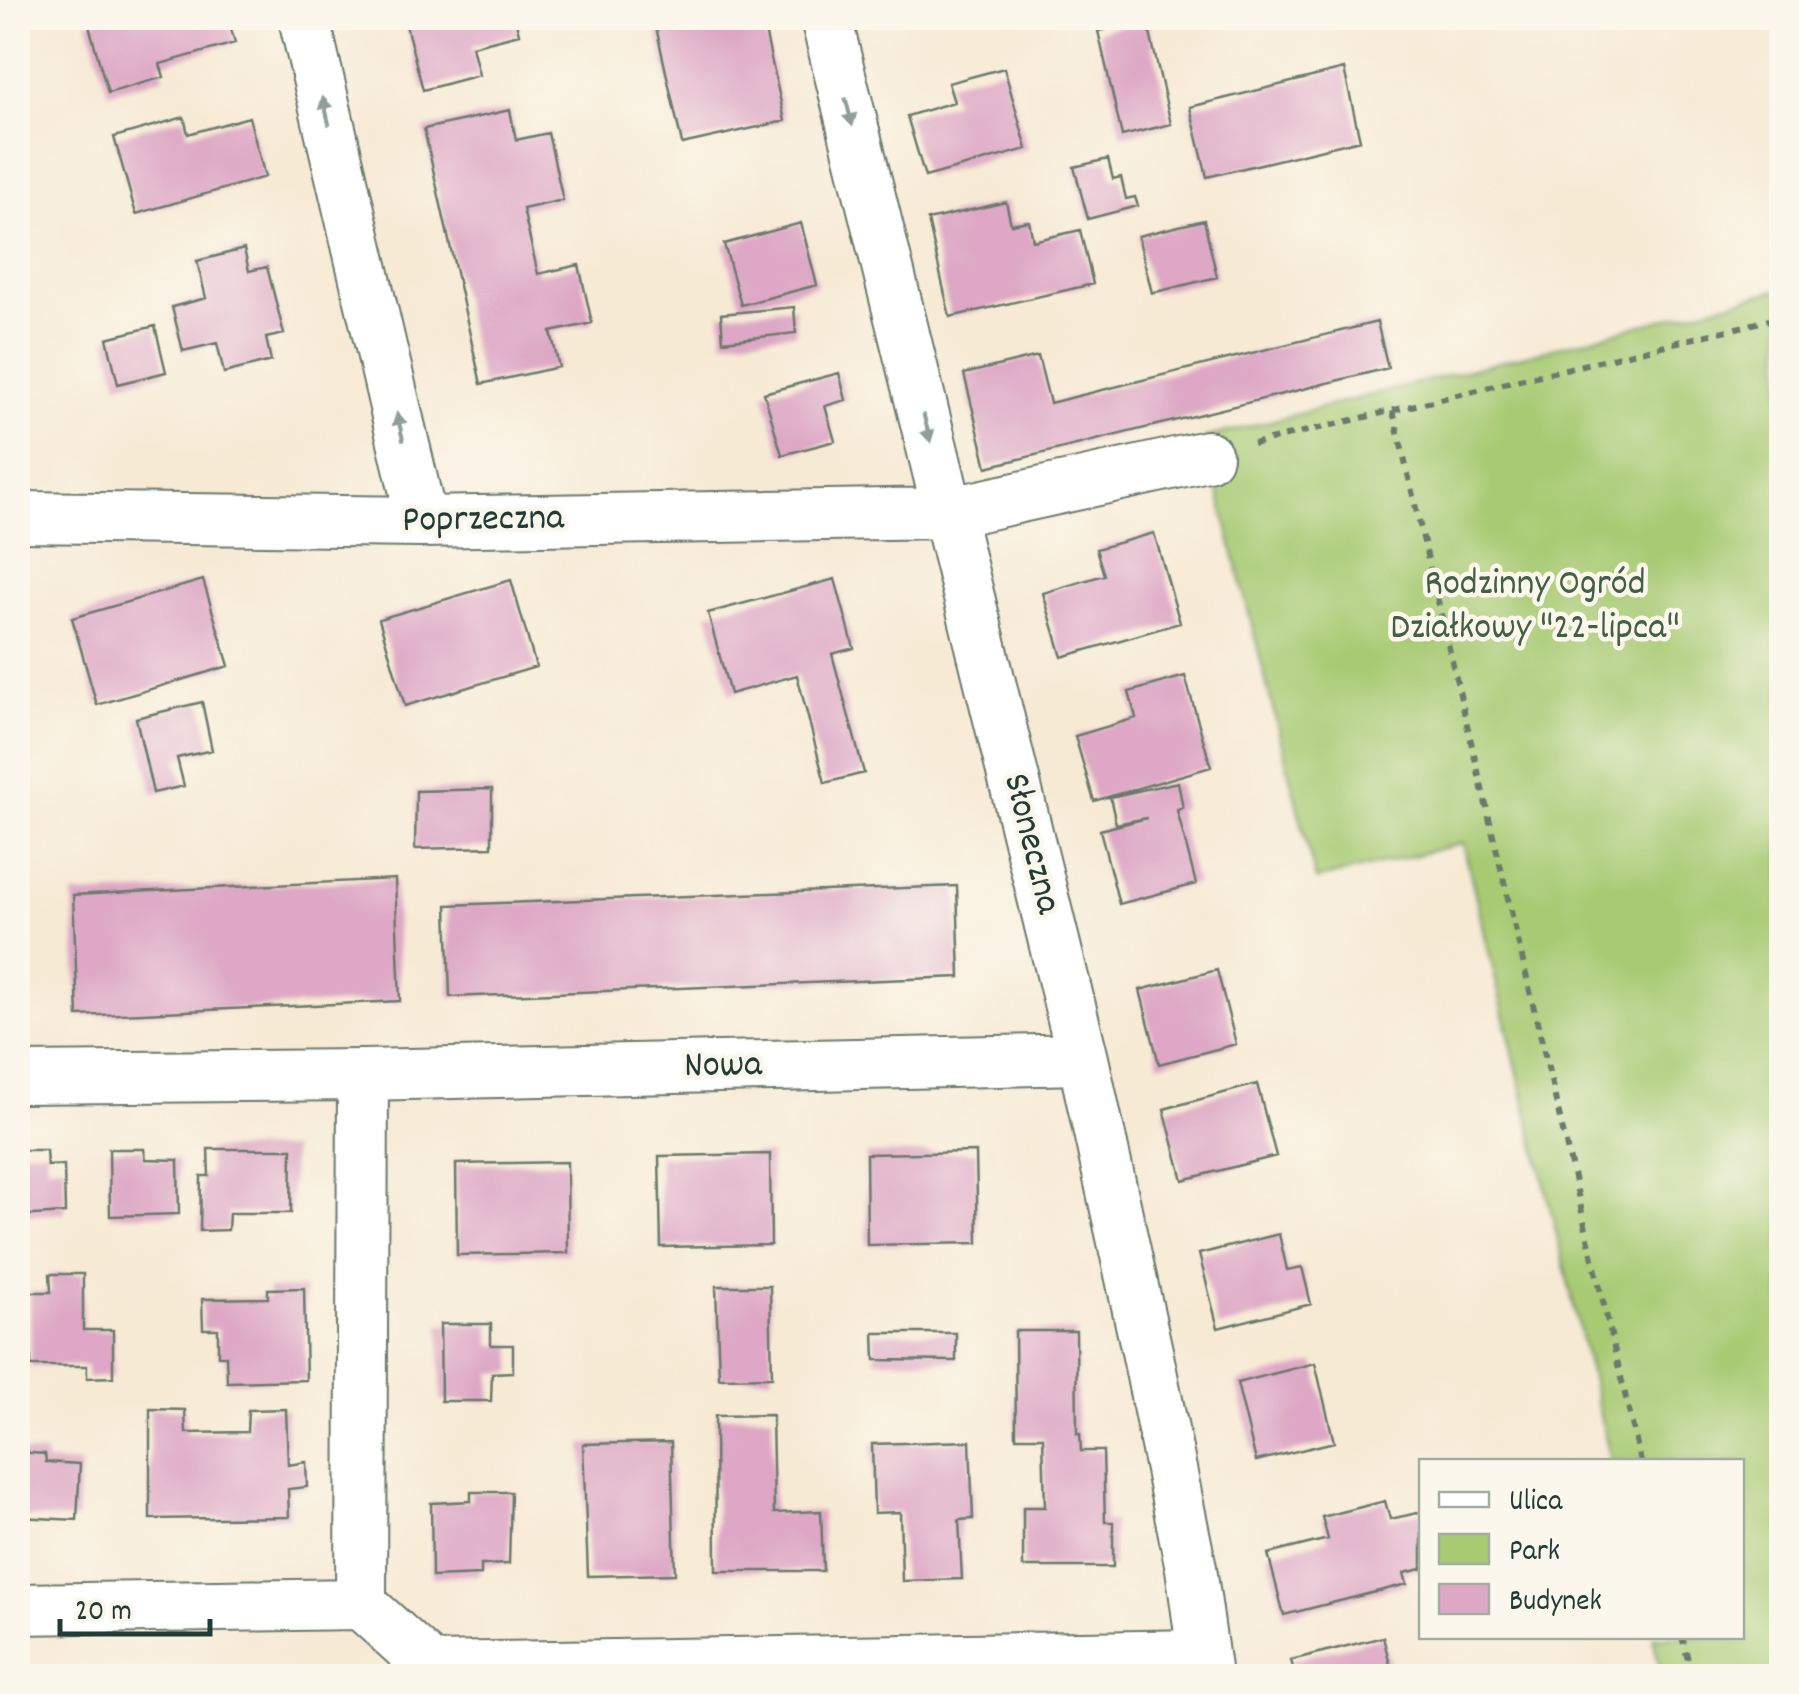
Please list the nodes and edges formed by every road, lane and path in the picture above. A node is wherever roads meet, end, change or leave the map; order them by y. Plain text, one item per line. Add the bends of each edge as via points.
1 (304, 18) edge
2 (826, 18) edge
3 (1782, 318) edge
4 (1393, 410) junction
5 (1206, 456) joint
6 (948, 513) junction
7 (18, 517) edge
8 (422, 522) junction
9 (1083, 1059) junction
10 (363, 1075) junction
11 (18, 1078) edge
12 (1640, 1459) edge
13 (361, 1604) junction
14 (18, 1609) edge
15 (1683, 1639) edge
16 (1204, 1666) edge
17 (1692, 1676) edge

8 -> 1 street
2 -> 6 street, Słoneczna
3 - 4 path
4 - 5 path
4 - 12 path
5 - 6 street, Poprzeczna
6 - 8 street, Poprzeczna
6 - 9 street, Słoneczna
7 - 8 street, Poprzeczna
9 - 10 street, Nowa
9 - 16 street, Słoneczna via 1188,1550
10 - 11 street, Nowa
10 - 13 street
13 - 14 street
13 - 16 street via 432,1668
15 - 17 path

